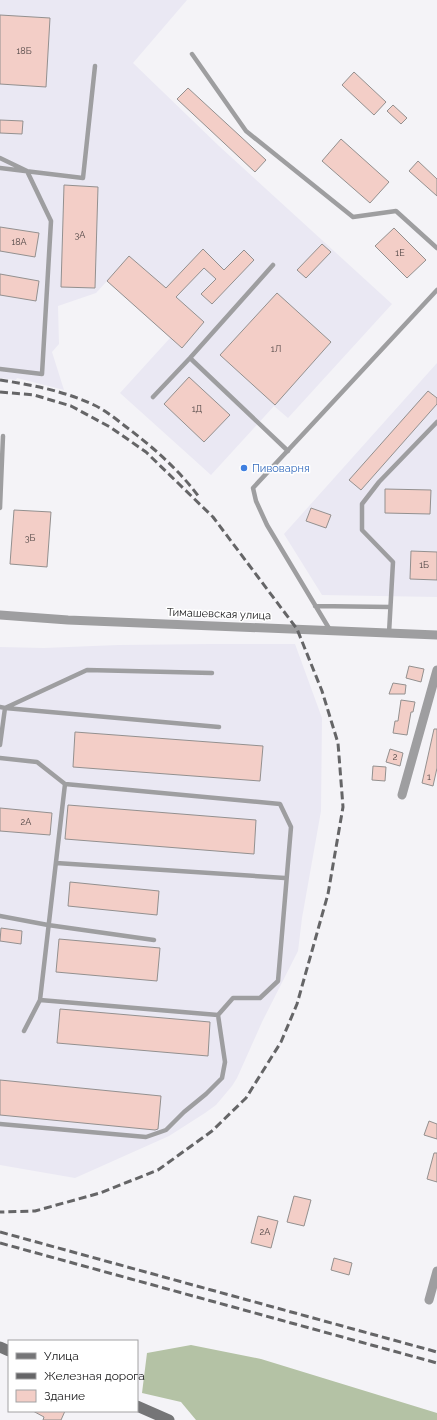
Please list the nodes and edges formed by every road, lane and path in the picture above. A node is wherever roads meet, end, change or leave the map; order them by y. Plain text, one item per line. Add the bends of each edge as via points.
1 (192, 54) dead end
2 (95, 66) dead end
3 (0, 158) edge
4 (0, 168) edge
5 (27, 171) junction
6 (437, 248) edge
7 (273, 265) dead end
8 (437, 290) edge
9 (190, 358) junction
10 (0, 369) edge
11 (153, 397) dead end
12 (437, 422) edge
13 (3, 436) dead end
14 (288, 451) junction
15 (0, 508) edge
16 (315, 606) junction
17 (390, 607) junction
18 (0, 615) edge
19 (330, 630) junction
20 (389, 633) junction
21 (437, 635) edge
22 (437, 670) edge
23 (212, 673) dead end
24 (3, 708) edge
25 (219, 727) dead end
26 (0, 744) edge
27 (0, 758) edge
28 (65, 784) junction
29 (402, 795) dead end
30 (56, 863) junction
31 (285, 878) junction
32 (0, 916) edge
33 (48, 925) junction
34 (154, 940) dead end
35 (40, 1000) junction
36 (218, 1015) junction
37 (24, 1032) dead end
38 (0, 1124) edge
39 (437, 1272) edge
40 (429, 1300) dead end
41 (138, 1406) edge
42 (168, 1420) edge

1 - 6 lane via 246,131 353,217 396,211
2 - 5 lane via 83,178
3 - 5 lane
4 - 5 lane
5 - 10 lane via 51,221 42,374
7 - 9 lane
8 - 14 lane
9 - 11 lane
9 - 14 lane
12 - 17 lane via 379,482 362,504 362,530 393,562
13 - 15 lane
14 - 16 lane via 253,488 256,502 267,525
16 - 17 lane
16 - 19 lane
17 - 20 lane
18 - 19 street, Тимашевская улица
19 - 20 street, Тимашевская улица
20 - 21 street, Тимашевская улица
22 - 29 street
23 - 24 lane via 87,670
24 - 25 lane
24 - 26 lane
27 - 28 lane via 37,762
28 - 30 lane
28 - 31 lane via 280,804 291,828
30 - 31 lane
30 - 33 lane
31 - 36 lane via 278,981 260,998 233,998
32 - 33 lane
33 - 34 lane
33 - 35 lane
35 - 36 lane
35 - 37 lane
36 - 38 lane via 225,1062 222,1078 166,1130 146,1137
39 - 40 street
41 - 42 main road

